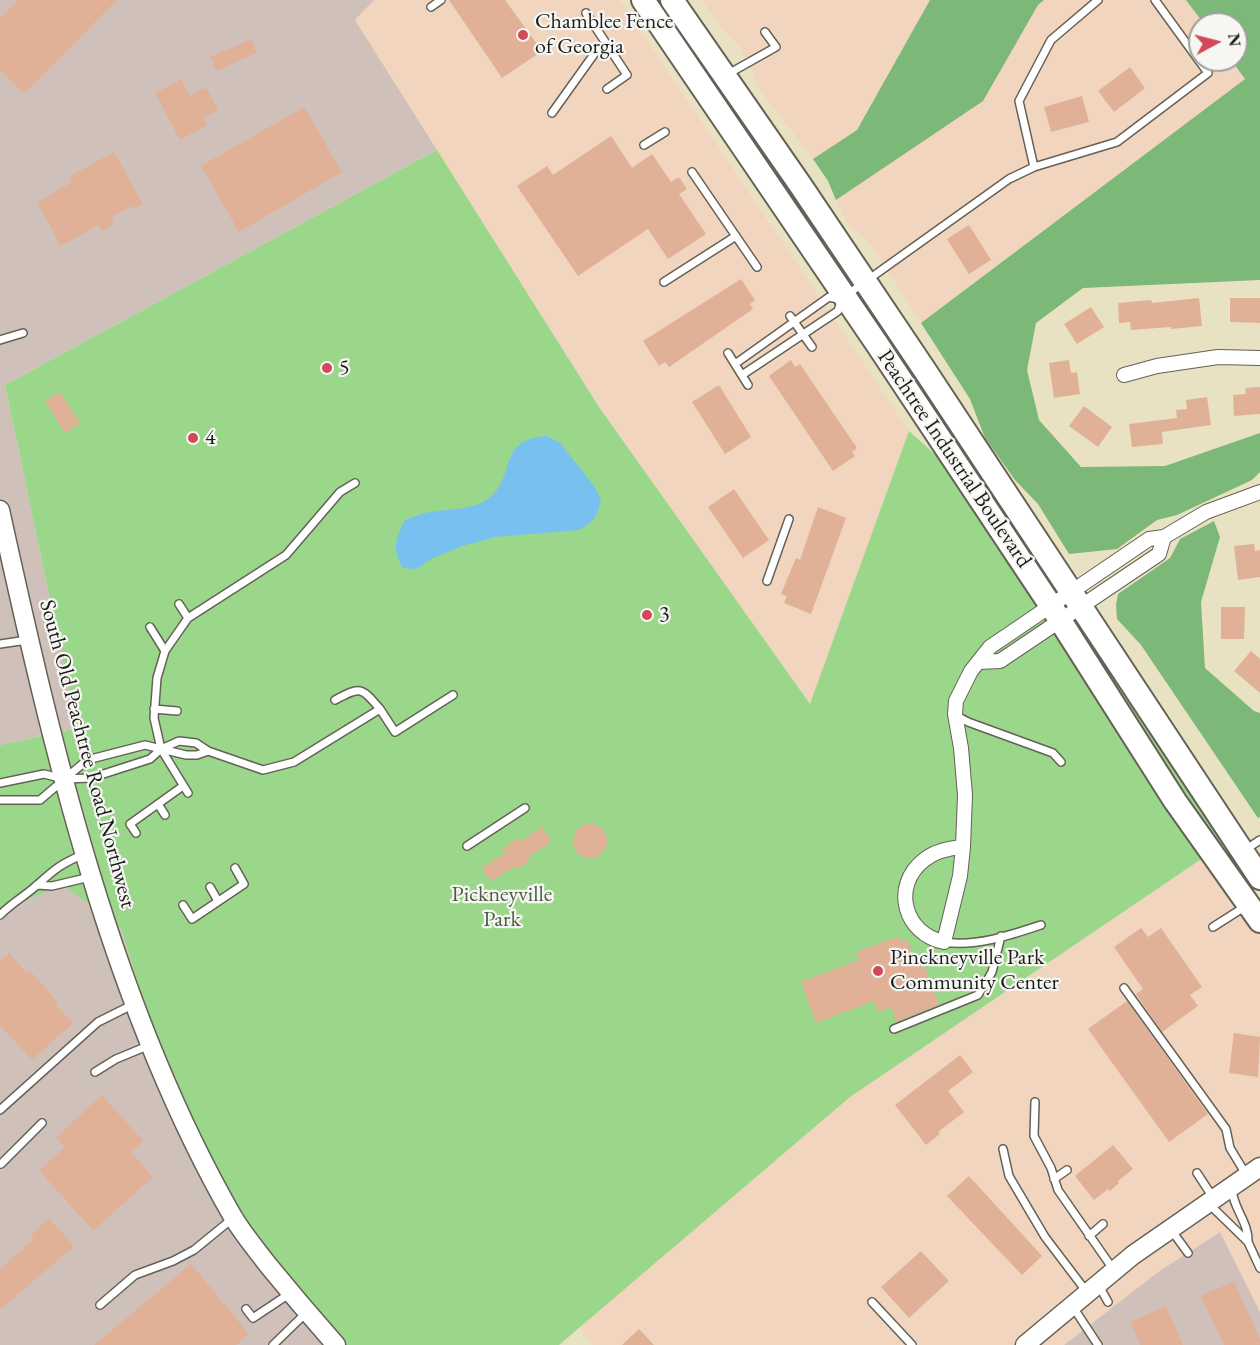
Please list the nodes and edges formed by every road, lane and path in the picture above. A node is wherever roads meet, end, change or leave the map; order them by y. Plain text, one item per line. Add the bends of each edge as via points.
1 (441, 0) edge
2 (643, 0) edge
3 (672, 0) edge
4 (1098, 0) edge
5 (1155, 0) edge
6 (431, 7) dead end
7 (586, 14) dead end
8 (765, 32) dead end
9 (607, 44) junction
10 (725, 76) junction
11 (607, 89) dead end
12 (552, 113) dead end
13 (665, 132) dead end
14 (645, 145) dead end
15 (1034, 167) junction
16 (692, 172) dead end
17 (736, 236) junction
18 (757, 267) dead end
19 (865, 281) junction
20 (664, 282) dead end
21 (843, 298) junction
22 (792, 319) junction
23 (24, 333) dead end
24 (802, 333) junction
25 (0, 340) edge
26 (812, 347) dead end
27 (728, 353) dead end
28 (1260, 358) edge
29 (735, 364) junction
30 (742, 375) junction
31 (1124, 375) dead end
32 (748, 384) dead end
33 (355, 483) dead end
34 (1260, 492) edge
35 (0, 510) edge
36 (789, 519) dead end
37 (767, 581) dead end
38 (1076, 600) junction
39 (179, 604) dead end
40 (1056, 614) junction
41 (188, 618) junction
42 (150, 627) dead end
43 (30, 639) junction
44 (0, 644) edge
45 (165, 651) junction
46 (453, 695) dead end
47 (335, 700) dead end
48 (154, 709) junction
49 (380, 709) junction
50 (177, 711) dead end
51 (955, 714) junction
52 (161, 749) junction
53 (208, 751) junction
54 (1061, 762) dead end
55 (64, 779) junction
56 (0, 783) edge
57 (0, 800) edge
58 (158, 804) junction
59 (525, 808) dead end
60 (165, 815) dead end
61 (136, 833) dead end
62 (1251, 845) edge
63 (467, 846) dead end
64 (963, 847) junction
65 (85, 853) junction
66 (234, 868) dead end
67 (92, 876) junction
68 (1260, 878) edge
69 (37, 885) junction
70 (210, 887) dead end
71 (218, 901) junction
72 (183, 905) dead end
73 (1254, 913) edge
74 (0, 915) edge
75 (1041, 925) dead end
76 (1213, 927) dead end
77 (1001, 936) junction
78 (944, 942) junction
79 (1124, 988) dead end
80 (134, 1004) junction
81 (894, 1029) dead end
82 (150, 1046) junction
83 (95, 1072) dead end
84 (1035, 1102) dead end
85 (0, 1110) edge
86 (42, 1123) dead end
87 (1003, 1149) dead end
88 (1, 1164) edge
89 (1067, 1170) dead end
90 (1254, 1171) edge
91 (1197, 1173) dead end
92 (1054, 1179) junction
93 (1232, 1186) junction
94 (1211, 1201) junction
95 (233, 1218) junction
96 (1103, 1224) dead end
97 (1170, 1229) junction
98 (1089, 1236) junction
99 (1248, 1242) junction
100 (1188, 1253) dead end
101 (1260, 1268) edge
102 (1114, 1271) junction
103 (1093, 1289) junction
104 (291, 1293) junction
105 (872, 1302) dead end
106 (1108, 1302) dead end
107 (100, 1305) dead end
108 (1072, 1306) junction
109 (246, 1309) dead end
110 (307, 1312) junction
111 (1095, 1344) edge
112 (273, 1345) edge
113 (336, 1345) edge
114 (912, 1345) edge
115 (1025, 1345) edge

1 - 6 lane
2 - 21 highway, Peachtree Industrial Boulevard
3 - 10 highway, Peachtree Industrial Boulevard
4 - 15 lane via 1051,40 1019,101
5 - 15 lane via 1208,73 1117,142
7 - 9 lane
8 - 10 lane via 776,47
9 - 11 lane via 627,75
9 - 12 lane via 597,50
10 - 19 highway, Peachtree Industrial Boulevard
13 - 14 lane
15 - 19 lane via 979,199
16 - 17 lane
17 - 18 lane
17 - 20 lane
19 - 21 lane
19 - 38 highway, Peachtree Industrial Boulevard
21 - 22 lane via 829,297
21 - 24 lane via 838,311
21 - 40 highway, Peachtree Industrial Boulevard
22 - 24 lane
22 - 29 lane
23 - 25 lane
24 - 26 lane
24 - 30 lane
27 - 29 lane
28 - 31 street via 1218,357
29 - 30 lane
30 - 32 lane
33 - 41 lane via 340,492 286,555
34 - 38 street via 1206,512 1164,537 1159,554
35 - 43 street, South Old Peachtree Road Northwest
36 - 37 lane
38 - 40 street
38 - 62 highway, Peachtree Industrial Boulevard
39 - 41 lane
40 - 51 street via 1000,661 980,662 961,688
40 - 73 highway, Peachtree Industrial Boulevard via 1175,801
41 - 45 lane
42 - 45 lane
43 - 44 lane
43 - 55 street, South Old Peachtree Road Northwest
45 - 48 lane
46 - 49 lane via 395,732
47 - 49 lane via 355,689 364,691
48 - 50 lane
48 - 52 lane
49 - 53 lane via 294,762 263,770
51 - 54 lane via 1053,753
51 - 64 street via 965,795
52 - 53 lane via 197,755
52 - 53 lane via 179,741 196,743
52 - 55 lane via 150,759 92,778
52 - 55 lane via 145,745 87,760
52 - 58 lane via 186,790
55 - 56 lane via 44,774
55 - 57 lane via 40,800
55 - 65 street, South Old Peachtree Road Northwest
58 - 60 lane
58 - 61 lane via 130,824
59 - 63 lane
62 - 68 highway, Peachtree Industrial Boulevard
64 - 78 street
64 - 78 street via 949,848 924,860 913,870 907,884 905,902 909,917 931,939
65 - 67 street, South Old Peachtree Road Northwest
65 - 69 lane via 59,865
66 - 71 lane via 244,884
67 - 69 lane
67 - 80 street, South Old Peachtree Road Northwest
69 - 74 lane
70 - 71 lane
71 - 72 lane via 192,918
73 - 76 lane
75 - 77 lane
77 - 78 lane via 961,945
77 - 81 lane via 992,972 978,995
79 - 90 lane via 1226,1129 1230,1148
80 - 82 street, South Old Peachtree Road Northwest
80 - 85 lane via 98,1022
82 - 83 lane
82 - 95 street, South Old Peachtree Road Northwest
84 - 92 lane via 1034,1136
86 - 88 lane
87 - 103 lane via 1009,1176 1045,1238
89 - 92 lane
90 - 93 street
91 - 94 lane
92 - 98 lane
93 - 94 street
93 - 99 lane via 1231,1192 1249,1230
94 - 97 street
94 - 99 lane
95 - 104 street, South Old Peachtree Road Northwest
95 - 107 lane via 194,1250 135,1275
96 - 98 lane
97 - 100 lane
97 - 102 street
98 - 102 lane
99 - 101 lane
102 - 103 street
103 - 106 lane
103 - 108 street
104 - 109 lane via 253,1318
104 - 110 street, South Old Peachtree Road Northwest
105 - 114 lane
108 - 111 lane
108 - 115 street
110 - 112 lane
110 - 113 street, South Old Peachtree Road Northwest

